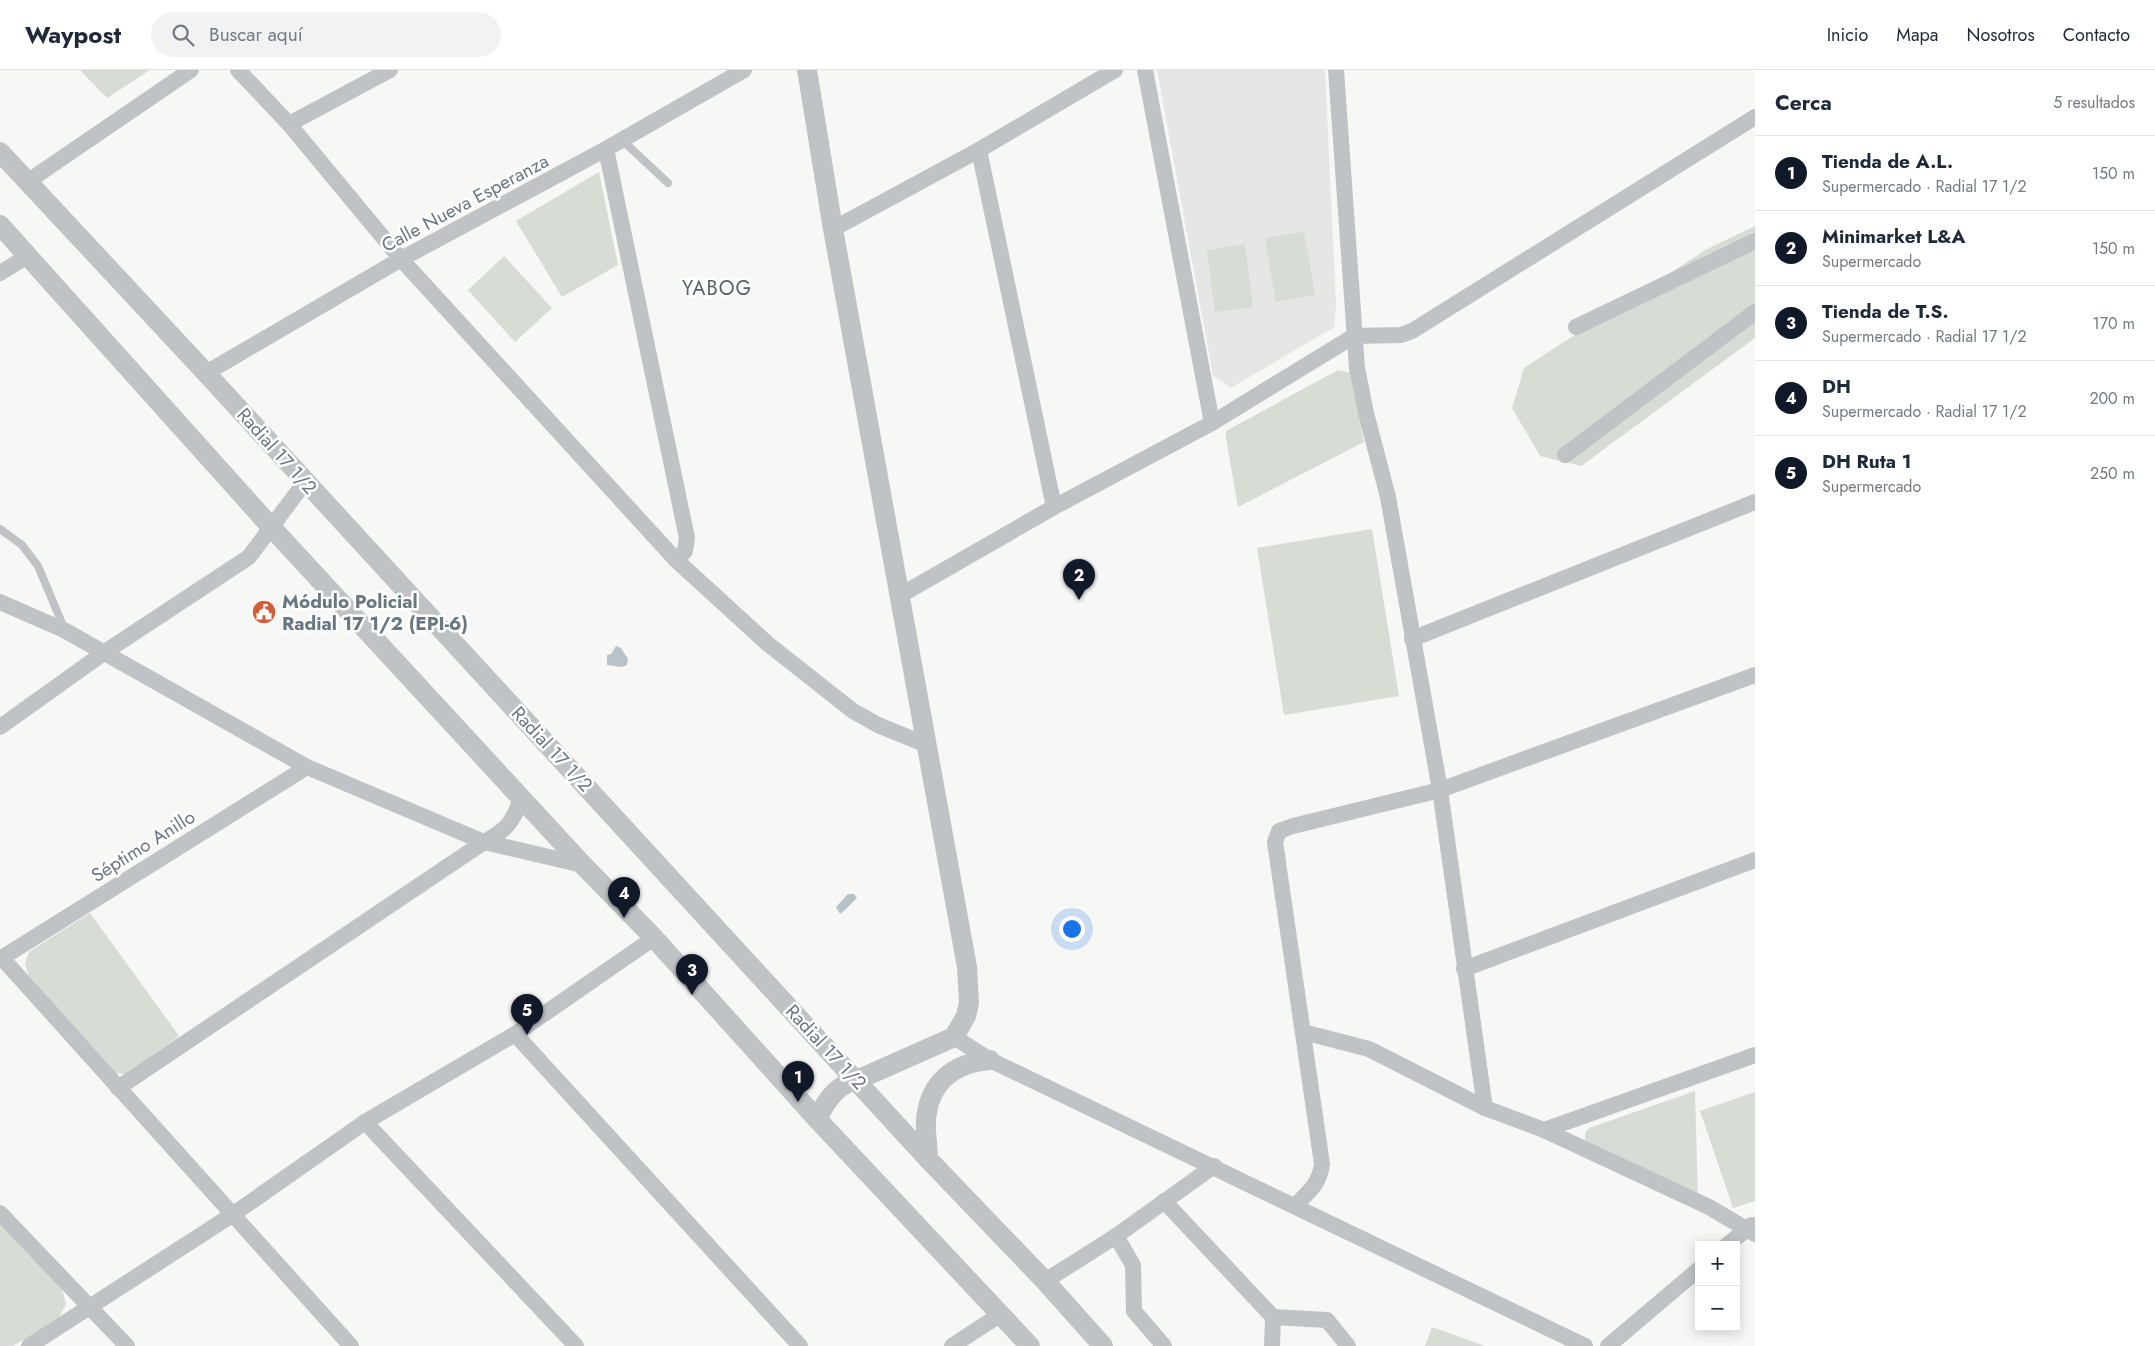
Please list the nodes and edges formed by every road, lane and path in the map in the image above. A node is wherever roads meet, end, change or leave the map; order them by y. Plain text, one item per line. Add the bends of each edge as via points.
1 (191, 70) edge
2 (238, 70) edge
3 (390, 70) edge
4 (744, 70) edge
5 (807, 70) edge
6 (1115, 70) edge
7 (1145, 70) edge
8 (1336, 70) edge
9 (1755, 117) edge
10 (289, 124) junction
11 (622, 140) junction
12 (606, 149) junction
13 (979, 150) junction
14 (0, 152) edge
15 (27, 182) junction
16 (668, 183) dead end
17 (0, 225) edge
18 (833, 229) junction
19 (1755, 241) edge
20 (28, 256) junction
21 (400, 259) junction
22 (0, 273) edge
23 (1755, 312) edge
24 (1576, 328) dead end
25 (1354, 336) junction
26 (206, 372) junction
27 (1212, 423) junction
28 (1565, 455) dead end
29 (305, 482) junction
30 (1755, 502) edge
31 (1054, 507) junction
32 (272, 528) junction
33 (0, 529) edge
34 (676, 560) junction
35 (899, 596) junction
36 (0, 602) edge
37 (64, 630) junction
38 (1412, 639) junction
39 (105, 652) junction
40 (1755, 676) edge
41 (0, 727) edge
42 (927, 745) junction
43 (307, 767) junction
44 (1440, 790) junction
45 (521, 798) junction
46 (484, 842) junction
47 (1755, 860) edge
48 (583, 866) junction
49 (654, 938) junction
50 (1, 959) edge
51 (1464, 969) junction
52 (1304, 1032) junction
53 (515, 1034) junction
54 (954, 1037) junction
55 (1755, 1055) edge
56 (990, 1060) junction
57 (857, 1080) junction
58 (118, 1088) junction
59 (1485, 1108) junction
60 (817, 1119) junction
61 (365, 1122) junction
62 (1544, 1130) junction
63 (928, 1158) junction
64 (1214, 1166) junction
65 (1164, 1202) junction
66 (1295, 1206) junction
67 (0, 1213) edge
68 (232, 1215) junction
69 (1752, 1229) edge
70 (1116, 1236) junction
71 (1733, 1241) edge
72 (1695, 1272) edge
73 (1045, 1281) junction
74 (91, 1307) junction
75 (1001, 1314) junction
76 (1273, 1317) junction
77 (29, 1346) edge
78 (128, 1346) edge
79 (351, 1346) edge
80 (576, 1346) edge
81 (800, 1346) edge
82 (952, 1346) edge
83 (1030, 1346) edge
84 (1103, 1346) edge
85 (1164, 1346) edge
86 (1272, 1346) edge
87 (1348, 1346) edge
88 (1585, 1346) edge
89 (1608, 1346) edge

1 - 15 street
2 - 10 street
3 - 10 street
4 - 11 street, Calle Nueva Esperanza
5 - 18 street
6 - 13 street
7 - 27 street
8 - 25 street
9 - 25 street via 1412,330 1401,334
10 - 21 street
11 - 12 street, Calle Nueva Esperanza
11 - 16 lane
12 - 21 street, Calle Nueva Esperanza
12 - 34 street via 686,538 685,551
13 - 18 street
13 - 31 street
14 - 15 street, Radial 17 1/2
15 - 26 street, Radial 17 1/2
17 - 20 street
18 - 35 street
19 - 24 street
20 - 22 street
20 - 32 street
21 - 26 street, Calle Nueva Esperanza
21 - 34 street
23 - 28 street
25 - 27 street
25 - 38 street via 1366,413 1388,497
26 - 29 street, Radial 17 1/2
27 - 31 street
29 - 32 street
29 - 57 street, Radial 17 1/2
30 - 38 street
31 - 35 street
32 - 39 street via 248,557
32 - 45 street
33 - 37 lane via 22,544 38,566
34 - 42 street via 768,644 853,711
35 - 42 street
36 - 37 street
37 - 39 street
38 - 44 street
39 - 41 street
39 - 43 street
40 - 44 street
42 - 54 street via 967,975 969,1003 966,1016
43 - 46 street
43 - 50 street, Séptimo Anillo
44 - 51 street
44 - 52 street via 1279,831 1275,842
45 - 46 street via 515,818 502,833
45 - 48 street
46 - 48 street
46 - 58 street
47 - 51 street
48 - 49 street
49 - 53 street
49 - 60 street
50 - 58 street
51 - 59 street
52 - 59 street via 1369,1049
52 - 66 street via 1322,1164 1315,1186
53 - 61 street
53 - 81 street
54 - 56 street
54 - 57 street
55 - 62 street
56 - 63 street via 958,1067 934,1090 925,1122
56 - 64 street
57 - 60 street via 847,1082 835,1092
57 - 63 street, Radial 17 1/2
58 - 68 street
59 - 62 street
60 - 75 street
61 - 68 street
61 - 80 street
62 - 69 street
63 - 73 street, Radial 17 1/2
64 - 65 street
64 - 66 street
65 - 70 street
65 - 76 street
66 - 88 street
67 - 74 street
68 - 74 street
68 - 79 street
69 - 71 street
70 - 73 street
70 - 85 street via 1133,1265 1134,1311
72 - 89 street
73 - 84 street, Radial 17 1/2
74 - 77 street
74 - 78 street
75 - 82 street
75 - 83 street
76 - 86 street
76 - 87 street via 1327,1320

